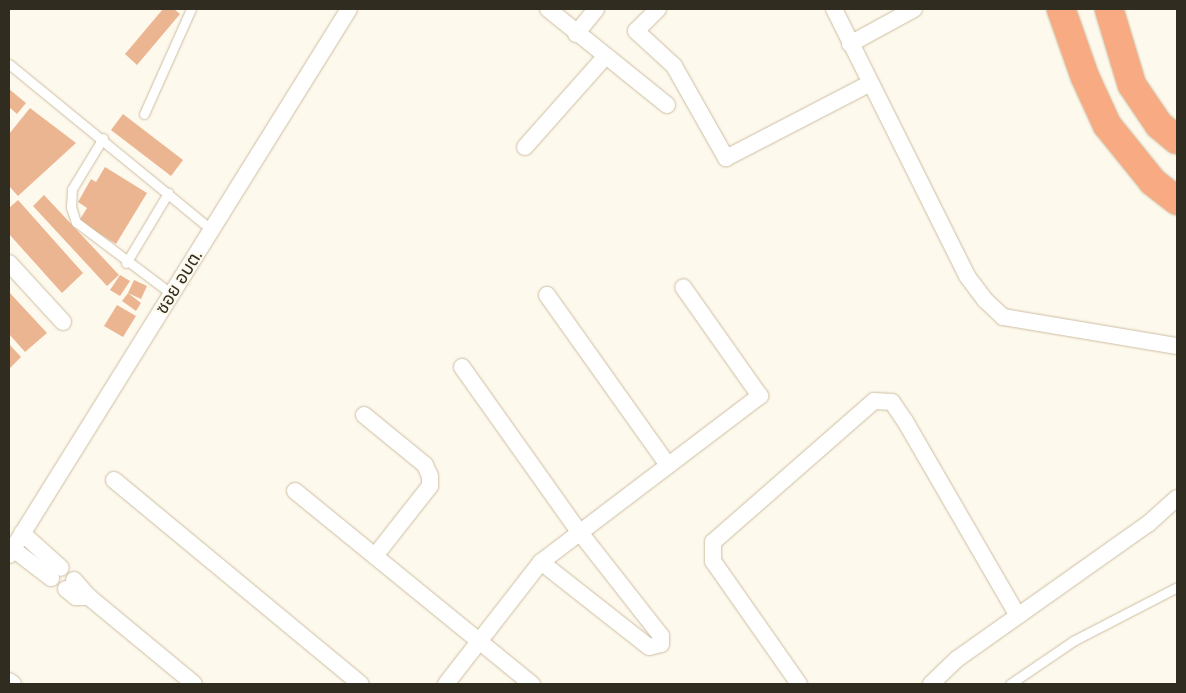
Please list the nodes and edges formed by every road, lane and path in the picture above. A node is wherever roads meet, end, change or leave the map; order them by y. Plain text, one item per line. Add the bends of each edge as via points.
1 (191, 9) edge
2 (349, 9) edge
3 (548, 9) edge
4 (596, 9) edge
5 (658, 9) edge
6 (834, 9) edge
7 (914, 9) edge
8 (1061, 9) edge
9 (1108, 9) edge
10 (576, 34) junction
11 (850, 44) junction
12 (605, 57) junction
13 (9, 64) edge
14 (869, 84) junction
15 (667, 105) dead end
16 (144, 114) dead end
17 (103, 138) junction
18 (1177, 140) edge
19 (525, 147) dead end
20 (168, 193) junction
21 (1177, 201) edge
22 (212, 230) junction
23 (9, 263) edge
24 (126, 263) junction
25 (683, 287) dead end
26 (172, 294) junction
27 (547, 295) dead end
28 (63, 322) dead end
29 (1177, 346) edge
30 (462, 367) dead end
31 (364, 415) dead end
32 (667, 464) junction
33 (114, 480) dead end
34 (295, 491) dead end
35 (1177, 498) edge
36 (578, 530) junction
37 (22, 533) junction
38 (11, 552) edge
39 (375, 556) junction
40 (541, 562) junction
41 (70, 584) dead end
42 (1177, 587) edge
43 (1018, 616) junction
44 (480, 640) junction
45 (9, 681) edge
46 (13, 684) edge
47 (194, 684) edge
48 (361, 684) edge
49 (446, 684) edge
50 (532, 684) edge
51 (799, 684) edge
52 (931, 684) edge
53 (1010, 684) edge

1 - 16 lane
2 - 22 street, ซอย อบต.
3 - 10 street
4 - 10 street
5 - 14 street via 636,31 674,66 726,158
6 - 11 street
7 - 11 street
8 - 21 highway via 1107,125 1153,182
9 - 18 highway via 1132,86 1159,125
10 - 12 street
11 - 14 street
12 - 15 street
12 - 19 street
13 - 17 lane
14 - 29 street via 967,276 1003,317
17 - 20 lane
17 - 24 lane via 72,189 71,207 76,222
20 - 22 lane
20 - 24 lane
22 - 26 street, ซอย อบต.
23 - 28 street
24 - 26 lane
25 - 32 street via 760,396
26 - 37 street, ซอย อบต.
27 - 32 street
30 - 36 street
31 - 39 street via 425,465 430,476 430,486
32 - 36 street
33 - 48 street
34 - 39 street
35 - 43 street via 1148,524
36 - 40 street
36 - 40 street via 660,636 661,644 649,646
37 - 38 street, ซอย อบต.
37 - 38 street via 56,573
39 - 44 street
40 - 44 street
41 - 47 street
42 - 53 lane via 1073,641
43 - 51 street via 905,420 892,402 874,401 713,542 713,561
43 - 52 street via 957,659
44 - 49 street
44 - 50 street
45 - 46 street

